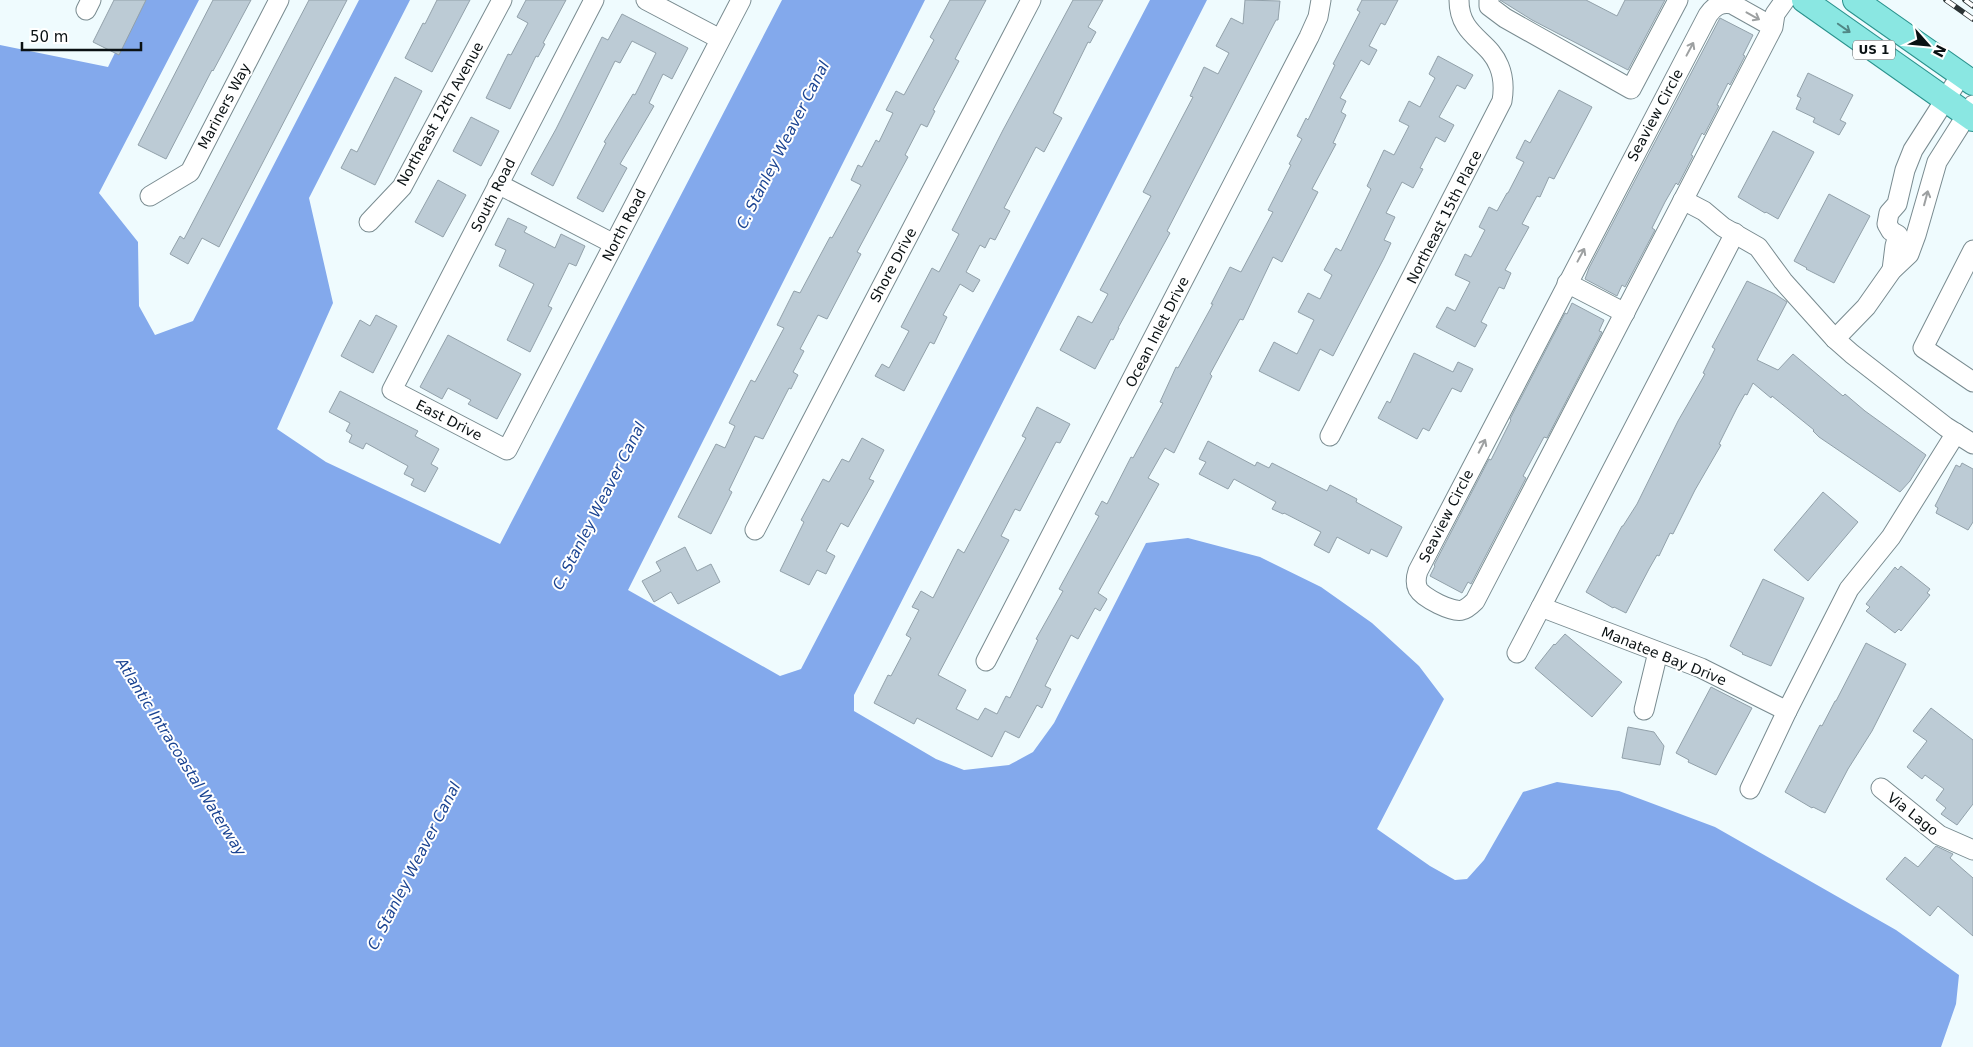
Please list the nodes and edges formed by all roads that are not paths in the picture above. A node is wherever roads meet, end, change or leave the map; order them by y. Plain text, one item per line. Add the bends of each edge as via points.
1 (279, 0) edge
2 (502, 0) edge
3 (594, 0) edge
4 (646, 0) edge
5 (740, 0) edge
6 (1031, 0) edge
7 (1321, 0) edge
8 (1459, 0) edge
9 (1489, 0) edge
10 (1678, 0) edge
11 (1785, 0) edge
12 (1804, 0) edge
13 (1855, 0) edge
14 (1774, 27) junction
15 (720, 39) junction
16 (1967, 79) edge
17 (1945, 100) junction
18 (1971, 113) edge
19 (498, 184) junction
20 (150, 196) dead end
21 (1683, 200) junction
22 (368, 222) dead end
23 (1735, 233) junction
24 (1907, 235) junction
25 (614, 244) junction
26 (1973, 250) edge
27 (1566, 283) junction
28 (1625, 313) junction
29 (1835, 339) junction
30 (1973, 382) edge
31 (392, 390) joint
32 (1956, 433) junction
33 (1330, 436) dead end
34 (1973, 444) edge
35 (507, 450) joint
36 (755, 530) dead end
37 (1541, 608) junction
38 (1658, 652) junction
39 (1517, 653) dead end
40 (986, 661) dead end
41 (1644, 710) dead end
42 (1787, 711) junction
43 (1880, 788) dead end
44 (1750, 789) dead end
45 (1973, 850) edge

1 - 20 street, Mariners Way via 190,172
2 - 22 street, Northeast 12th Avenue via 402,187
3 - 19 street, South Road
4 - 15 street
5 - 15 street, North Road
6 - 36 street, Shore Drive
7 - 40 street, Ocean Inlet Drive via 1309,37
8 - 33 street, Northeast 15th Place via 1467,28 1499,65 1504,83 1502,101
9 - 10 street via 1489,6 1505,18 1631,89
11 - 14 street, Seaview Circle via 1775,14
12 -> 17 main road, US 1
13 - 16 main road, US 1
14 - 21 street, Seaview Circle
27 -> 14 street, Seaview Circle via 1712,9 1725,3 1732,4
15 - 25 street, North Road
16 - 17 street
17 - 18 main road, US 1
17 - 24 street via 1913,150 1897,204 1889,213 1887,224 1891,231
24 -> 18 street via 1937,162
19 - 25 street
19 - 31 street, South Road
21 - 23 street
21 - 28 street, Seaview Circle
23 - 29 street via 1758,246 1783,281
23 - 37 street
24 - 29 street via 1909,254
25 - 35 street, North Road
26 - 30 street via 1922,348
27 - 28 street
28 -> 27 street, Seaview Circle via 1475,601 1462,610 1453,611 1419,591 1416,584 1418,570
29 - 32 street
31 - 35 street, East Drive
32 - 34 street
32 - 42 street via 1891,537 1849,589
37 - 38 street, Manatee Bay Drive
37 - 39 street
38 - 41 street
38 - 42 street, Manatee Bay Drive via 1701,668
42 - 44 street
43 - 45 street, Via Lago via 1938,835

